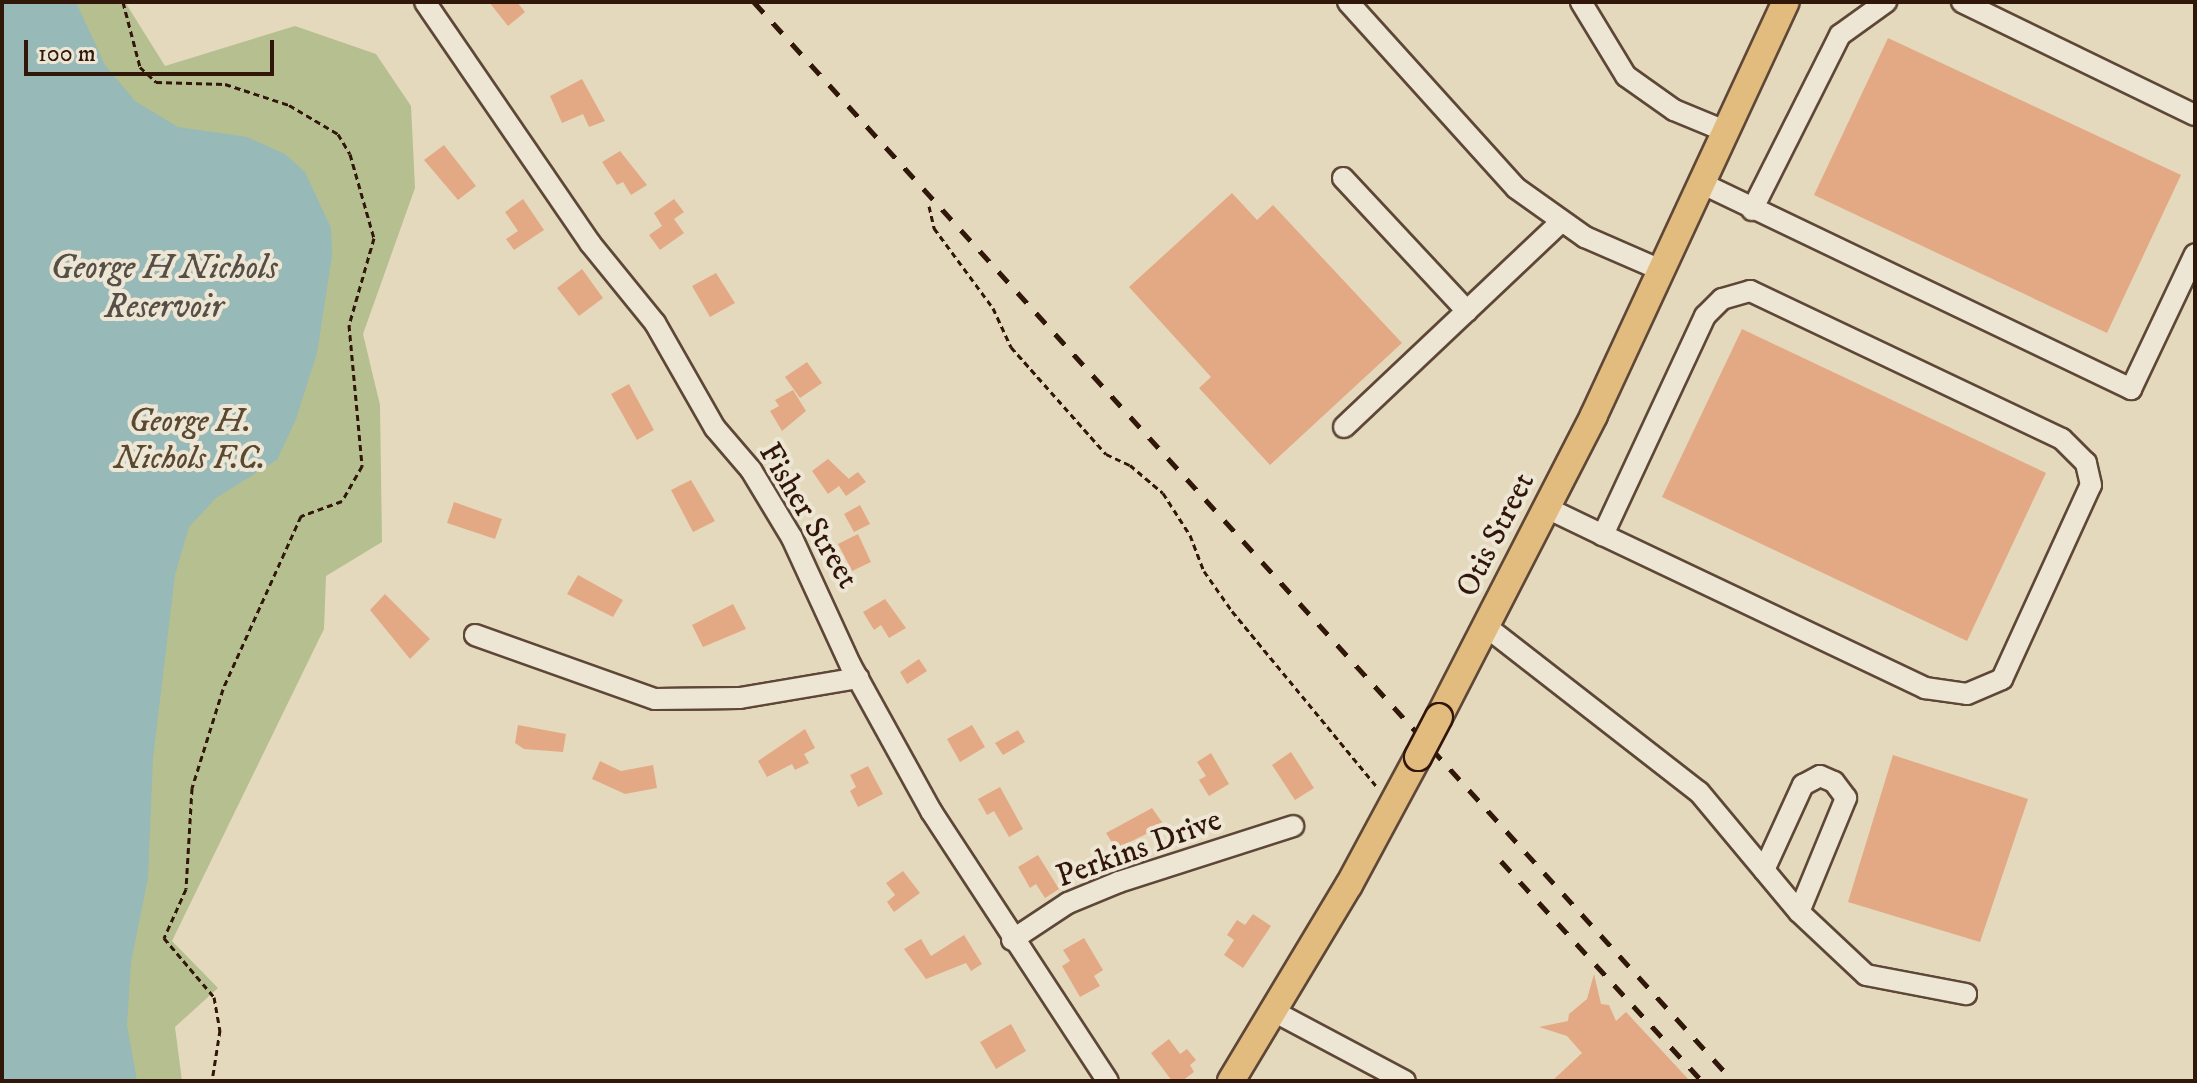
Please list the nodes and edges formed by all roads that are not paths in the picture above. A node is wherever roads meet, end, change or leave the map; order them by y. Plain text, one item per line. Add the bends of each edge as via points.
1 (425, 2) edge
2 (1348, 2) edge
3 (1581, 2) edge
4 (1786, 2) edge
5 (1886, 2) edge
6 (1962, 2) edge
7 (2195, 115) edge
8 (1725, 131) junction
9 (1343, 178) dead end
10 (1701, 183) junction
11 (1752, 210) junction
12 (1561, 222) junction
13 (2195, 254) edge
14 (1661, 270) junction
15 (1467, 311) junction
16 (1344, 427) dead end
17 (1547, 508) junction
18 (1603, 535) junction
19 (1488, 628) junction
20 (475, 635) dead end
21 (858, 678) junction
22 (1293, 826) dead end
23 (1764, 870) junction
24 (1799, 912) junction
25 (1012, 940) junction
26 (1966, 994) dead end
27 (1275, 1012) junction
28 (1108, 1081) edge
29 (1231, 1081) edge
30 (1405, 1081) edge

1 - 21 street, Fisher Street via 590,243 655,323 715,428 751,470 835,622
2 - 12 street via 1495,167
3 - 8 street via 1626,76 1674,110
4 - 8 main road, Otis Street
5 - 11 street via 1840,35
6 - 7 street
8 - 10 main road, Otis Street
9 - 15 street
10 - 11 street
10 - 14 main road, Otis Street
11 - 13 street via 2131,389
12 - 14 street
12 - 15 street
14 - 17 main road, Otis Street
15 - 16 street
17 - 18 street
17 - 19 main road, Otis Street
18 - 18 street via 1925,688 1967,694 2002,679 2091,485 2086,463 2062,439 1750,291 1722,299 1705,316
19 - 23 street via 1699,792
19 - 27 main road, Otis Street, bridge
20 - 21 street via 655,699 740,698
21 - 25 street, Fisher Street
22 - 25 street, Perkins Drive via 1119,882 1068,903
23 - 24 street
23 - 24 street via 1803,785 1820,776 1834,782 1846,798
24 - 26 street via 1866,975
25 - 28 street, Fisher Street
27 - 29 main road, Otis Street
27 - 30 street

